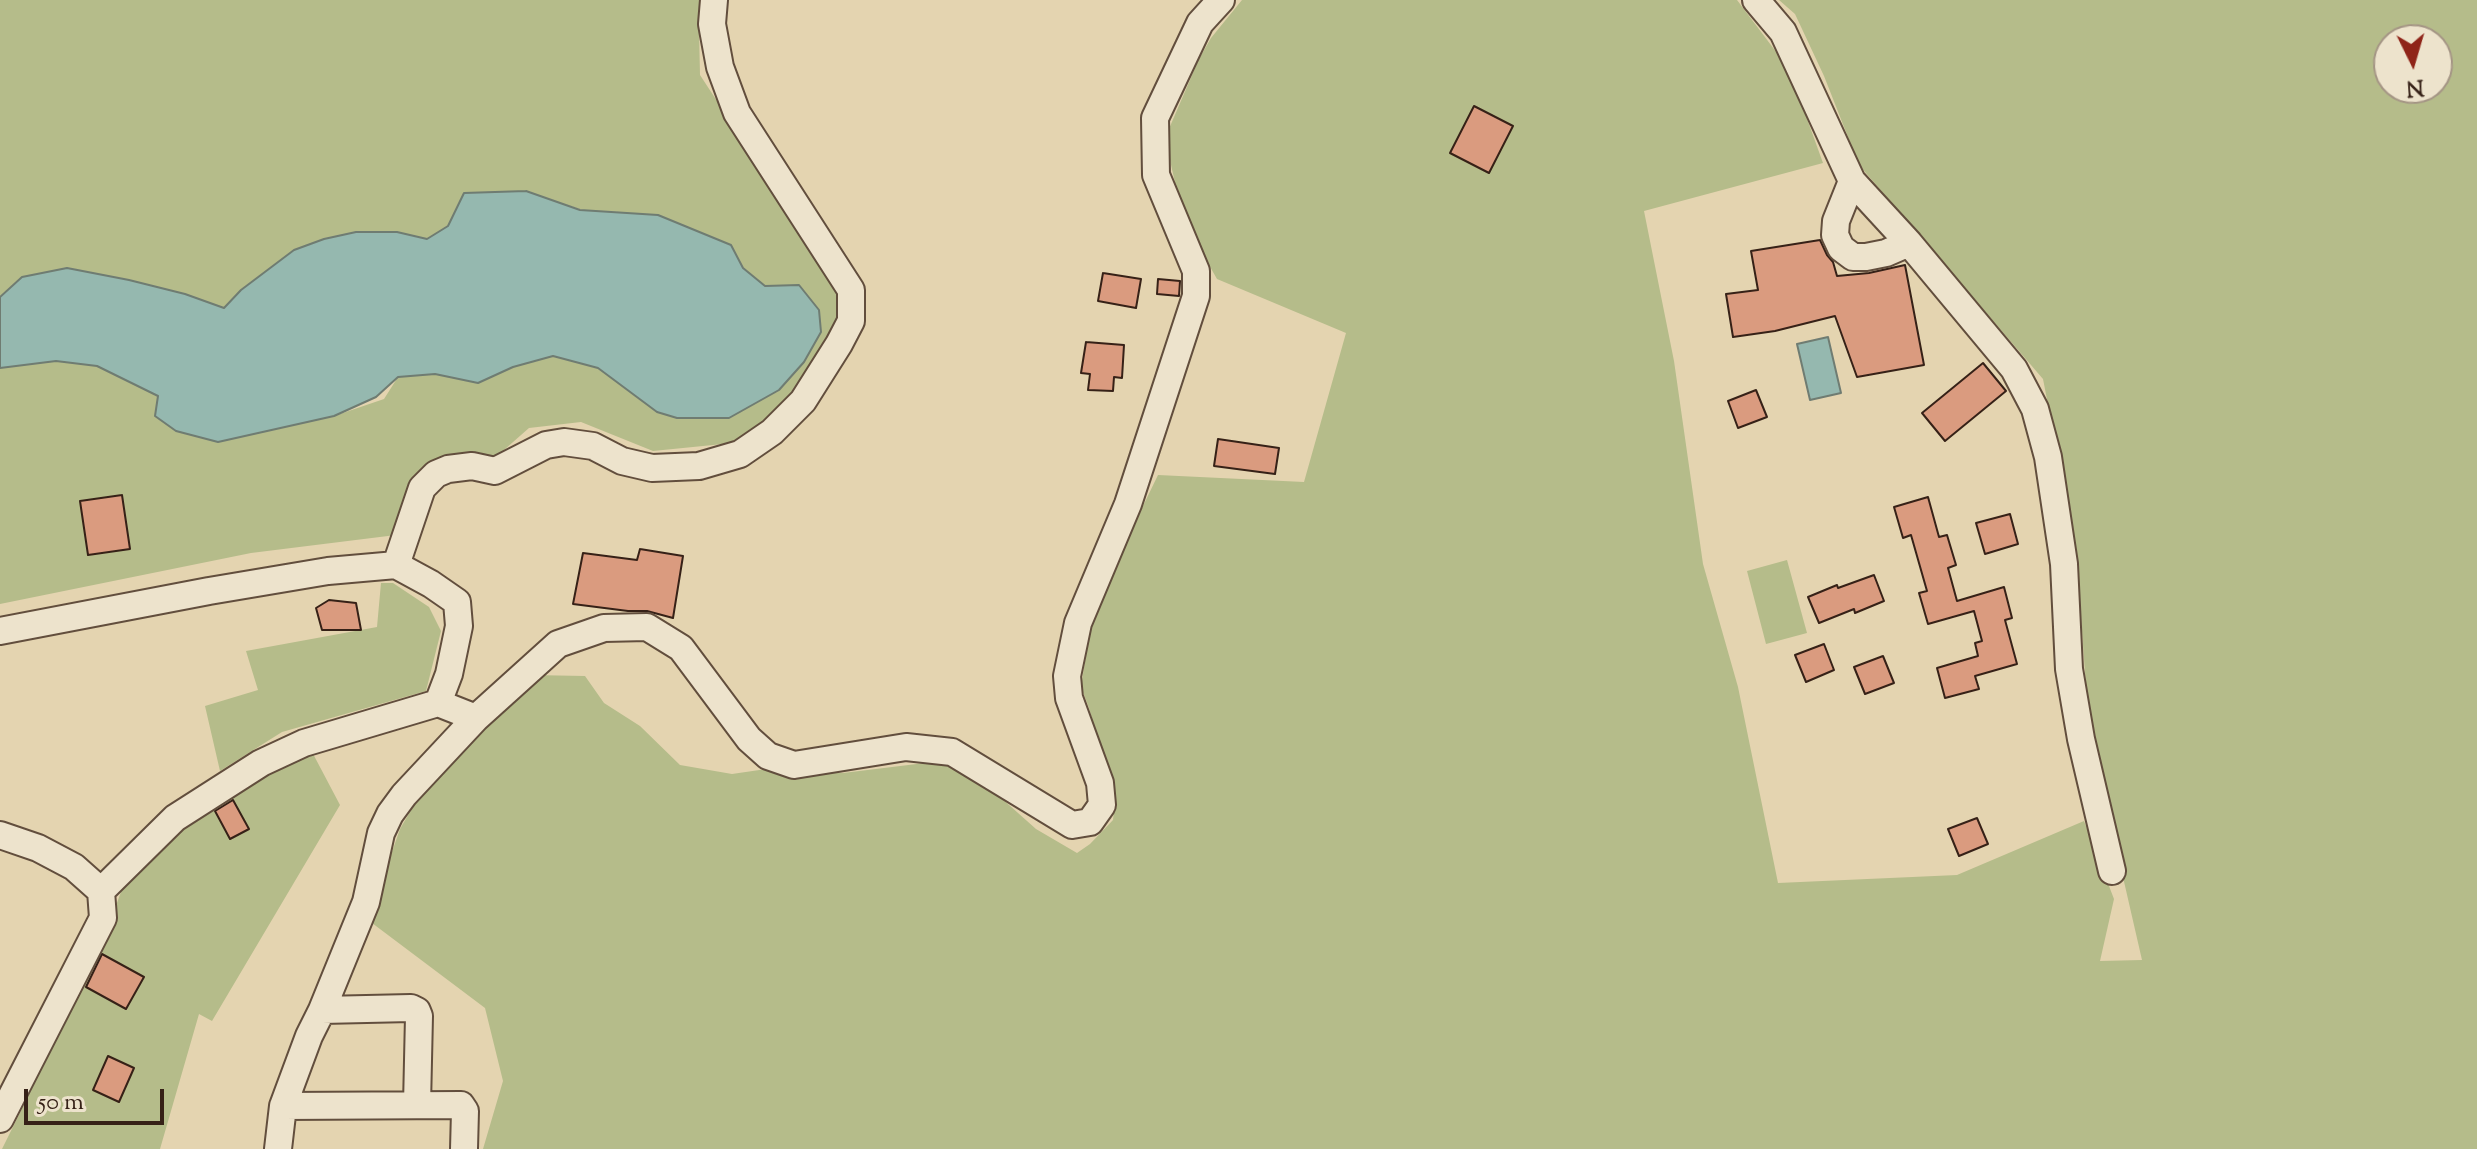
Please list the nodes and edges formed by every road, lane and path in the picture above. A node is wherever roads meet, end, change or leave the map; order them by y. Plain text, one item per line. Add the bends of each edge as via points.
1 (714, 0) edge
2 (1221, 0) edge
3 (1756, 0) edge
4 (1852, 181) junction
5 (1909, 243) junction
6 (396, 565) junction
7 (0, 631) edge
8 (438, 703) junction
9 (476, 718) junction
10 (0, 835) edge
11 (2112, 871) dead end
12 (101, 891) junction
13 (322, 1010) junction
14 (417, 1105) junction
15 (283, 1106) junction
16 (0, 1119) edge
17 (278, 1149) edge
18 (464, 1149) edge

1 - 6 street via 712,24 720,67 737,113 851,290 851,321 839,344 803,401 740,454 699,466 652,468 593,446 564,442 546,445 495,471 472,466 436,474 422,488
2 - 9 street via 1200,23 1155,118 1156,175 1196,271 1196,296 1128,504 1078,623 1067,676 1069,698 1100,783 1102,805 1090,822 1072,825 952,752 906,747 794,765 768,756 749,739 681,648 647,627 604,628 558,644
3 - 4 street via 1783,32
4 - 5 street
4 - 5 street via 1836,221 1841,248 1853,257 1866,257
5 - 11 street via 2014,369 2035,409 2064,564 2069,669
6 - 7 street via 328,571
6 - 8 street via 457,602 459,626
8 - 9 street
8 - 12 street via 304,743 261,763 175,818
9 - 13 street via 390,814 366,902
10 - 12 street via 74,867
12 - 16 street via 103,918
13 - 14 street via 417,1011
13 - 15 street
14 - 15 street
14 - 18 street via 465,1107
15 - 17 street

